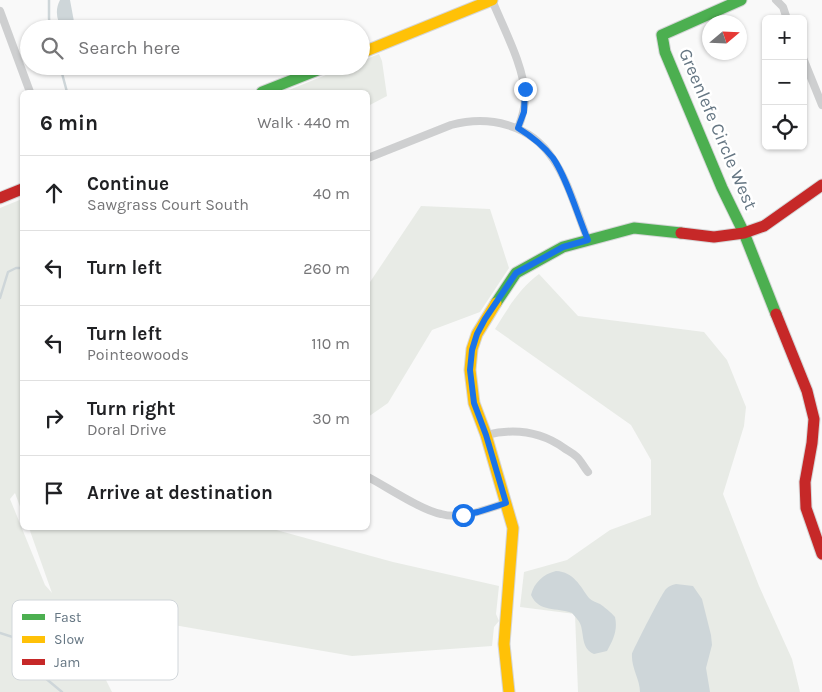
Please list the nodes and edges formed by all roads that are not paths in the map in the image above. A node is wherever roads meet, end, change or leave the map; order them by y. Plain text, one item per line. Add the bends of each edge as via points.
1 (492, 0) edge
2 (741, 0) edge
3 (776, 0) edge
4 (0, 11) edge
5 (786, 15) edge
6 (370, 49) edge
7 (804, 60) edge
8 (20, 65) edge
9 (24, 75) edge
10 (305, 75) edge
11 (29, 90) edge
12 (267, 90) edge
13 (822, 105) edge
14 (518, 128) junction
15 (370, 157) edge
16 (822, 186) edge
17 (20, 190) edge
18 (0, 198) edge
19 (744, 233) junction
20 (588, 240) junction
21 (486, 435) junction
22 (588, 472) dead end
23 (370, 478) edge
24 (506, 503) junction
25 (822, 554) edge
26 (509, 692) edge

1 - 6 street
1 - 14 street via 524,83 525,104
2 - 19 street, Greenlefe Circle West via 662,35 665,52
3 - 5 street
4 - 8 street
7 - 13 street
9 - 11 street
10 - 12 street
14 - 15 street via 495,121 465,121
14 - 20 street via 532,137 553,159
16 - 19 street via 764,226
17 - 18 street
19 - 20 street via 714,238 634,228
19 - 25 street via 807,391 814,418 805,482 806,508
20 - 21 street via 563,247 516,273 477,334 472,350 471,386
21 - 22 street via 502,431 538,435 576,456
21 - 24 street
23 - 24 street via 442,515 463,515
24 - 26 street via 513,528 504,644

